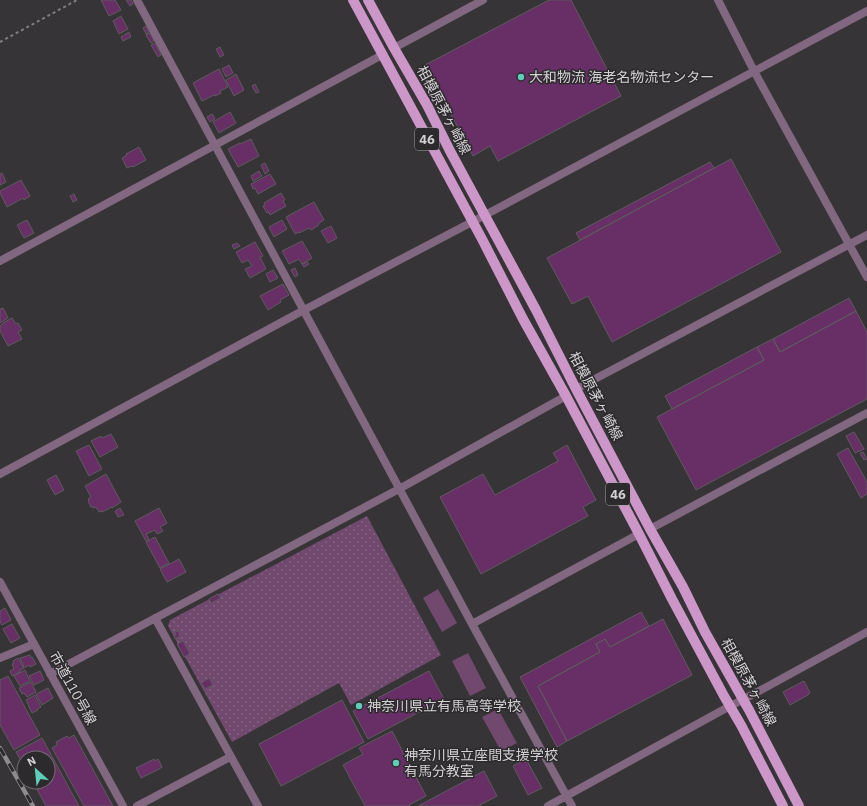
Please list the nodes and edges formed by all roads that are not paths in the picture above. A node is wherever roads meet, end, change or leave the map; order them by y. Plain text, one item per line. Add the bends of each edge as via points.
1 (353, 0) edge
2 (368, 0) edge
3 (483, 0) edge
4 (718, 0) edge
5 (140, 1) edge
6 (867, 11) edge
7 (394, 48) junction
8 (382, 55) junction
9 (754, 71) junction
10 (215, 145) junction
11 (484, 215) junction
12 (472, 222) junction
13 (867, 235) edge
14 (850, 245) junction
15 (0, 261) edge
16 (867, 277) edge
17 (304, 310) junction
18 (576, 389) junction
19 (566, 396) junction
20 (867, 413) edge
21 (0, 474) edge
22 (399, 488) junction
23 (650, 529) junction
24 (639, 534) junction
25 (0, 582) edge
26 (155, 618) junction
27 (472, 624) junction
28 (867, 632) edge
29 (34, 644) junction
30 (0, 658) edge
31 (50, 674) junction
32 (742, 699) junction
33 (730, 706) junction
34 (230, 756) junction
35 (567, 796) junction
36 (123, 806) edge
37 (137, 806) edge
38 (258, 806) edge
39 (548, 806) edge
40 (572, 806) edge
41 (784, 806) edge
42 (799, 806) edge

1 - 8 main road, 相模原茅ヶ崎線 / 46
2 - 7 main road, 相模原茅ヶ崎線 / 46
3 - 7 street
4 - 9 street
5 - 10 street
6 - 9 street
7 - 11 main road, 相模原茅ヶ崎線 / 46 via 427,105
8 - 10 street
8 - 12 main road, 相模原茅ヶ崎線 / 46
9 - 11 street
9 - 14 street
10 - 15 street
10 - 17 street
11 - 12 street
11 - 18 main road, 相模原茅ヶ崎線 / 46
12 - 17 street
12 - 19 main road, 相模原茅ヶ崎線 / 46
13 - 14 street
14 - 16 street
14 - 18 street
17 - 21 street
17 - 22 street
18 - 23 main road, 相模原茅ヶ崎線 / 46
19 - 22 street
19 - 24 main road, 相模原茅ヶ崎線 / 46
20 - 23 street
22 - 26 street
22 - 27 street
23 - 32 main road, 相模原茅ヶ崎線 / 46
24 - 27 street
24 - 33 main road, 相模原茅ヶ崎線 / 46
25 - 29 street, 市道110号線
26 - 31 street
26 - 34 street
27 - 35 street
28 - 32 street
29 - 30 street
29 - 31 street, 市道110号線
31 - 36 street, 市道110号線
32 - 33 street
32 - 42 main road, 相模原茅ヶ崎線 / 46
33 - 35 street
33 - 41 main road, 相模原茅ヶ崎線 / 46
34 - 37 street
34 - 38 street
35 - 39 street
35 - 40 street

